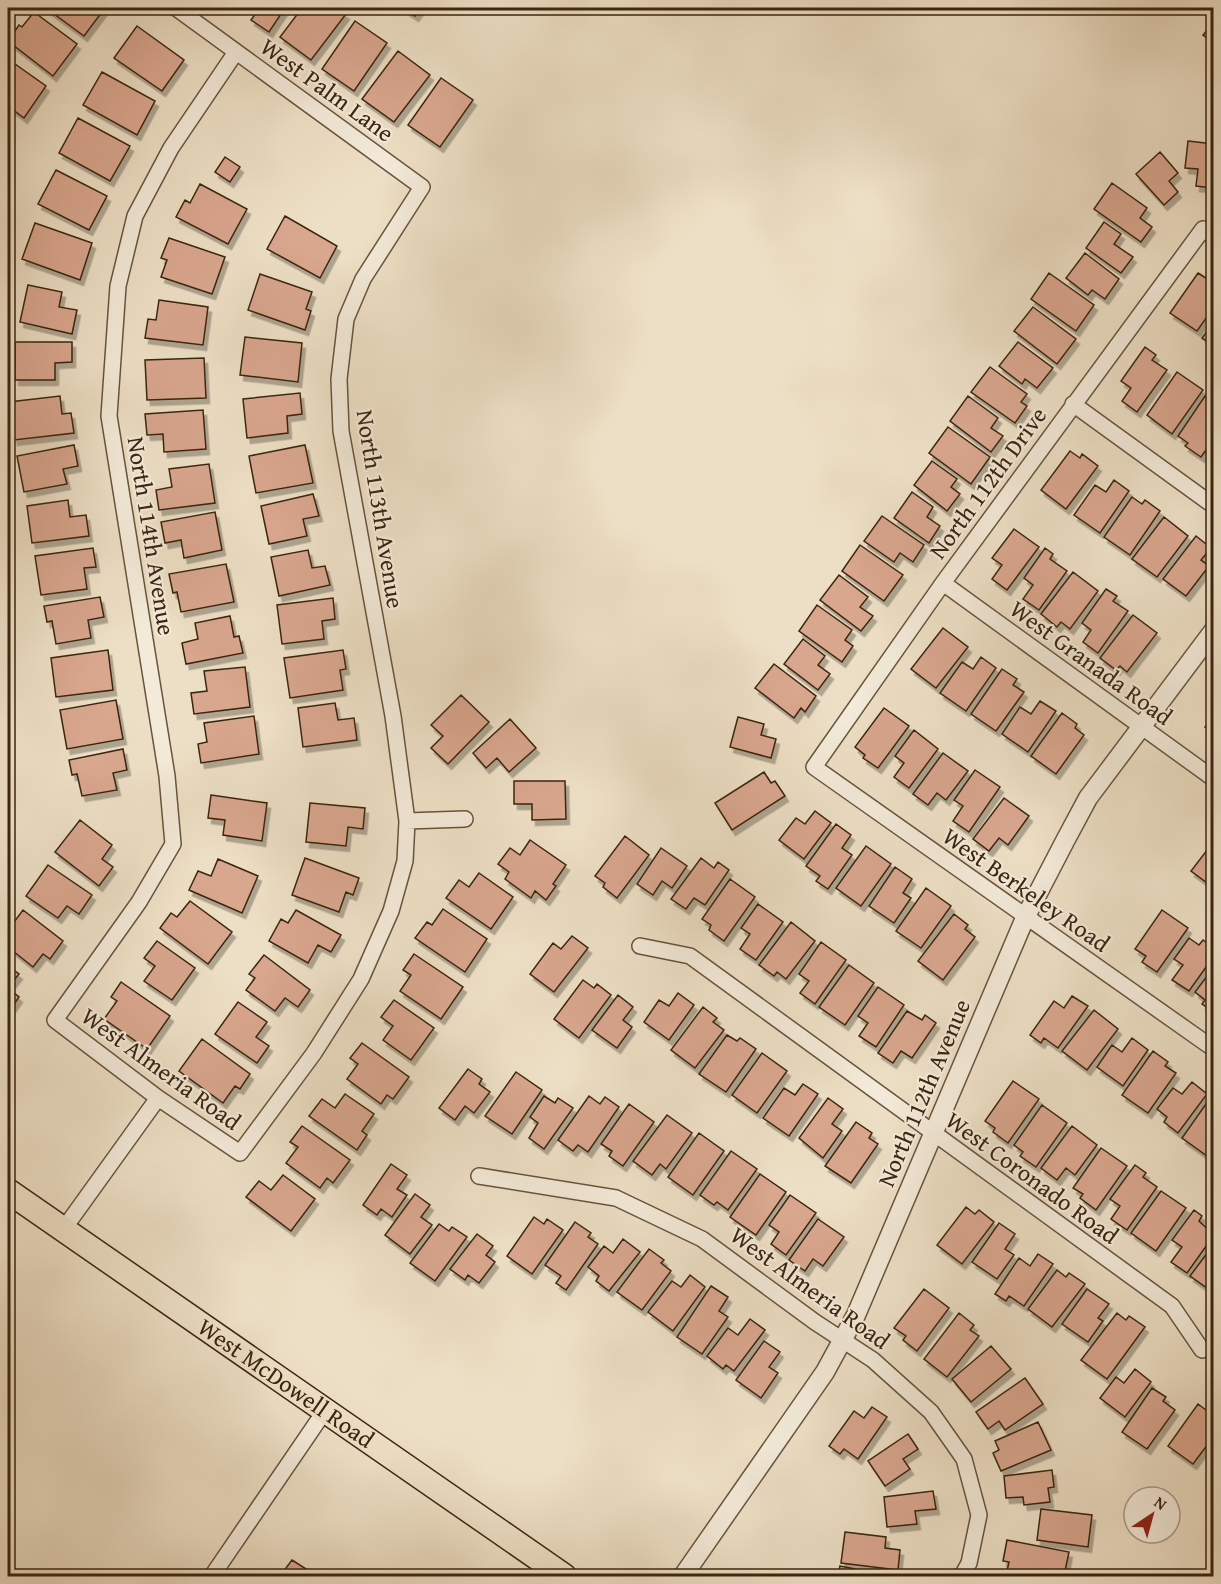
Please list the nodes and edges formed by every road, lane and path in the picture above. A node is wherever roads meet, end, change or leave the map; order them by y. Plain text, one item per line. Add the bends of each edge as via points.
1 (176, 8) edge
2 (236, 52) junction
3 (422, 187) joint
4 (1208, 233) edge
5 (1073, 404) junction
6 (1214, 506) edge
7 (943, 583) junction
8 (1214, 630) edge
9 (1140, 726) junction
10 (814, 766) joint
11 (1214, 779) edge
12 (465, 819) dead end
13 (407, 821) junction
14 (1025, 918) junction
15 (640, 946) dead end
16 (55, 1020) joint
17 (1214, 1049) edge
18 (158, 1098) junction
19 (933, 1134) junction
20 (240, 1153) joint
21 (479, 1176) dead end
22 (8, 1191) edge
23 (63, 1230) junction
24 (843, 1340) junction
25 (1202, 1350) dead end
26 (324, 1412) junction
27 (212, 1576) edge
28 (564, 1576) edge
29 (683, 1576) edge
30 (962, 1576) edge

1 - 2 street, West Palm Lane
2 - 3 street, West Palm Lane
2 - 16 street, North 114th Avenue via 171,148 135,216 118,286 109,416 167,776 172,844 139,902
3 - 13 street, North 113th Avenue via 363,279 345,318 339,379 341,431 393,716
4 - 5 street, North 112th Drive
5 - 6 street
5 - 7 street, North 112th Drive
7 - 9 street, West Granada Road
7 - 10 street, North 112th Drive
8 - 9 street, North 112th Avenue
9 - 11 street, West Granada Road
9 - 14 street, North 112th Avenue via 1088,798
10 - 14 street, West Berkeley Road
12 - 13 street
13 - 20 street, North 113th Avenue via 405,861 391,911 361,979 314,1053
14 - 17 street, West Berkeley Road
14 - 19 street, North 112th Avenue
15 - 19 street, West Coronado Road via 690,957
16 - 18 street, West Almeria Road
18 - 20 street, West Almeria Road
18 - 23 street
19 - 24 street, North 112th Avenue
19 - 25 street, West Coronado Road via 1172,1306
21 - 24 street, West Almeria Road via 616,1198 702,1239
22 - 23 main road, West McDowell Road
23 - 26 main road, West McDowell Road
24 - 29 street, North 112th Avenue via 825,1372
24 - 30 street, West Almeria Road via 873,1360 931,1412 963,1459 979,1515 969,1563
26 - 27 street
26 - 28 main road, West McDowell Road

